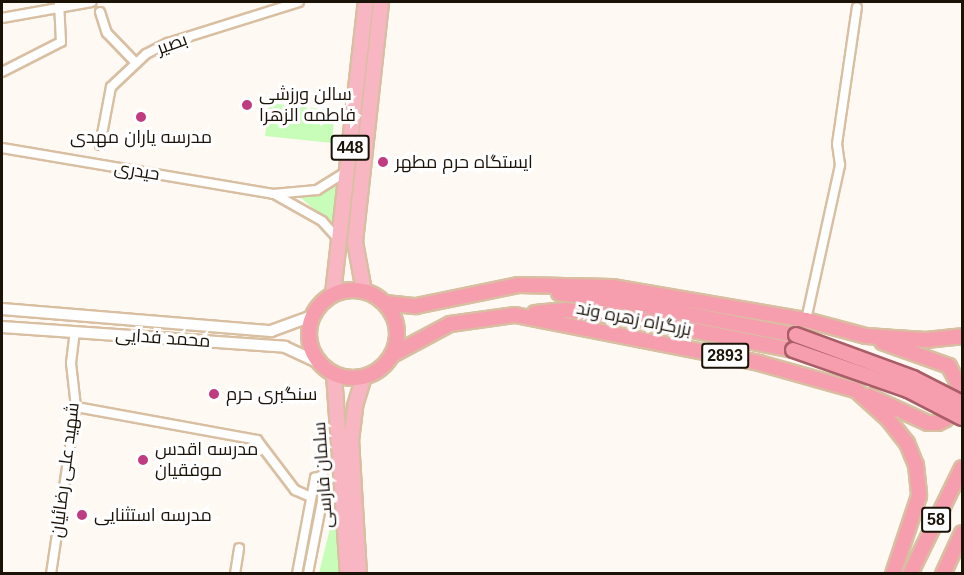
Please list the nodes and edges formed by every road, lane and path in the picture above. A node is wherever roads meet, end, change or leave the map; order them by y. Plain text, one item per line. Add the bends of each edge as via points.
1 (92, 2) edge
2 (299, 2) edge
3 (366, 2) edge
4 (381, 2) edge
5 (59, 4) edge
6 (857, 7) dead end
7 (100, 12) dead end
8 (2, 18) edge
9 (136, 63) junction
10 (2, 72) edge
11 (100, 145) dead end
12 (2, 148) edge
13 (347, 171) junction
14 (273, 194) junction
15 (340, 241) junction
16 (518, 285) junction
17 (364, 291) junction
18 (333, 294) junction
19 (385, 303) junction
20 (2, 309) edge
21 (515, 315) junction
22 (312, 316) junction
23 (806, 320) junction
24 (2, 327) edge
25 (75, 332) junction
26 (866, 336) junction
27 (963, 336) edge
28 (392, 355) junction
29 (320, 363) junction
30 (333, 374) junction
31 (364, 377) junction
32 (856, 390) junction
33 (963, 403) edge
34 (76, 407) junction
35 (963, 418) edge
36 (963, 468) edge
37 (311, 497) junction
38 (963, 533) edge
39 (239, 548) dead end
40 (51, 573) edge
41 (235, 573) edge
42 (297, 573) edge
43 (309, 573) edge
44 (348, 573) edge
45 (359, 573) edge
46 (892, 573) edge
47 (910, 573) edge
48 (943, 573) edge

1 - 5 street
2 - 9 street, بصیر via 162,45
3 - 13 main road, 448
4 - 17 main road, 448 via 355,242
5 - 8 street
5 - 10 street via 61,42
6 - 23 street via 837,144 840,165
7 - 9 street via 107,33
9 - 11 street, بصیر via 111,87
12 - 14 street, حیدری
13 - 14 street via 317,190
13 - 15 main road, 448
14 - 15 street via 322,221
15 - 18 main road, 448
16 - 19 highway, بزرگراه زهره وند via 416,306
16 - 23 highway, بزرگراه زهره وند via 612,287
16 - 33 highway, بزرگراه زهره وند, bridge via 796,335 913,378
17 - 18 highway
17 - 19 highway
18 - 22 highway
19 - 28 highway via 398,331
20 - 22 street, محمد فدایی via 271,331
21 - 28 highway, بزرگراه زهره وند / 2893 via 450,324
21 - 32 highway, بزرگراه زهره وند / 2893 via 759,363
21 - 35 highway, بزرگراه زهره وند, bridge via 565,310 615,315 793,350 908,390
22 - 29 highway via 309,341
23 - 26 highway, بزرگراه زهره وند
24 - 25 street, محمد فدایی
25 - 29 street, محمد فدایی via 285,347
25 - 34 street, شهید علی رضائیان via 71,363
26 - 27 highway, بزرگراه زهره وند via 926,340
26 - 32 highway via 949,366 961,389 946,419 928,423
28 - 31 highway via 386,364
29 - 30 highway
30 - 31 highway
30 - 44 main road, سلمان فارسی
31 - 45 main road, سلمان فارسی via 355,406 351,441
32 - 46 highway, بزرگراه زهره وند / 2893 via 888,418 907,443 916,465 919,496
34 - 37 street via 257,440 295,490
34 - 40 street, شهید علی رضائیان
36 - 47 highway, 58
37 - 42 street
37 - 43 street via 315,478 321,476 326,481
38 - 48 highway, 58
39 - 41 street

